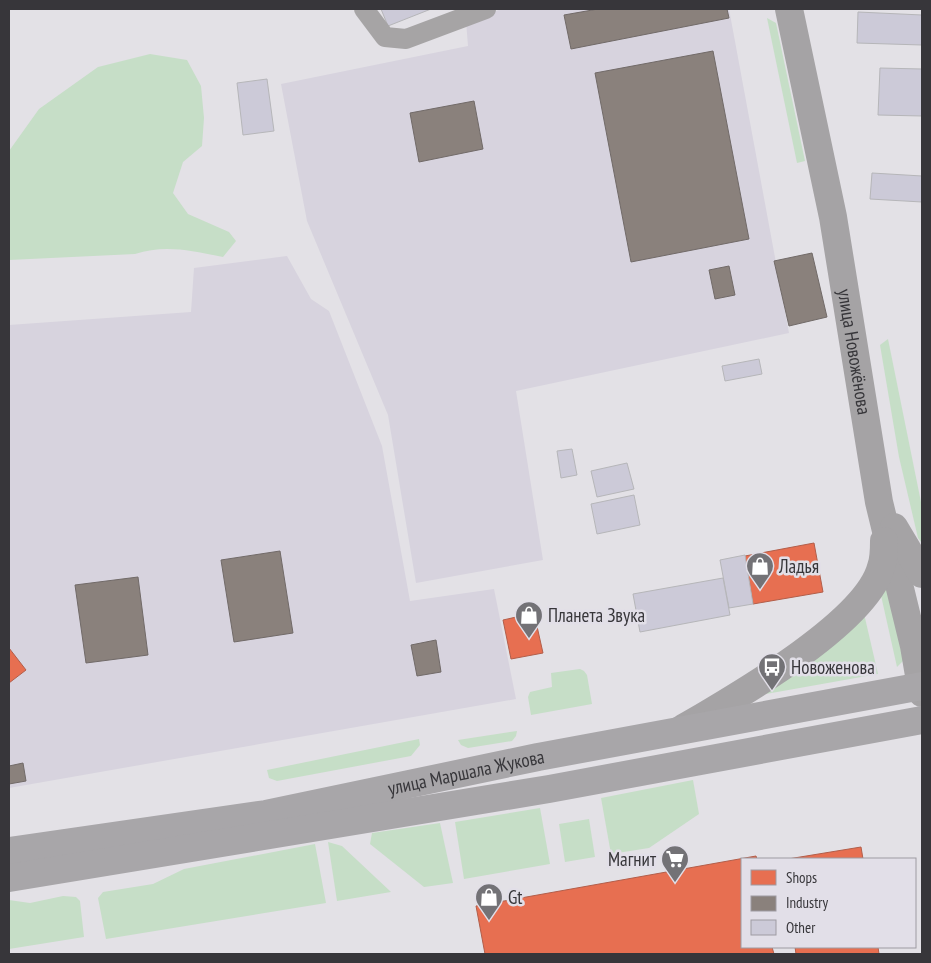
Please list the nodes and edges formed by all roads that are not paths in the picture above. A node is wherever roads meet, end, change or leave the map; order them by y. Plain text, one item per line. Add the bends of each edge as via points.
1 (364, 9) edge
2 (486, 9) edge
3 (789, 9) edge
4 (879, 502) junction
5 (922, 574) edge
6 (922, 689) edge
7 (922, 720) edge
8 (676, 732) junction
9 (9, 851) edge
10 (9, 878) edge

1 - 2 street via 385,36 406,39
3 - 4 street, улица Новожёнова via 833,217
4 - 5 street
4 - 6 street, улица Новожёнова
4 - 8 street via 884,542 881,568 867,594 833,628 796,657
6 - 8 main road, улица Маршала Жукова
7 - 10 main road, улица Маршала Жукова via 550,789
8 - 9 main road, улица Маршала Жукова via 266,814

